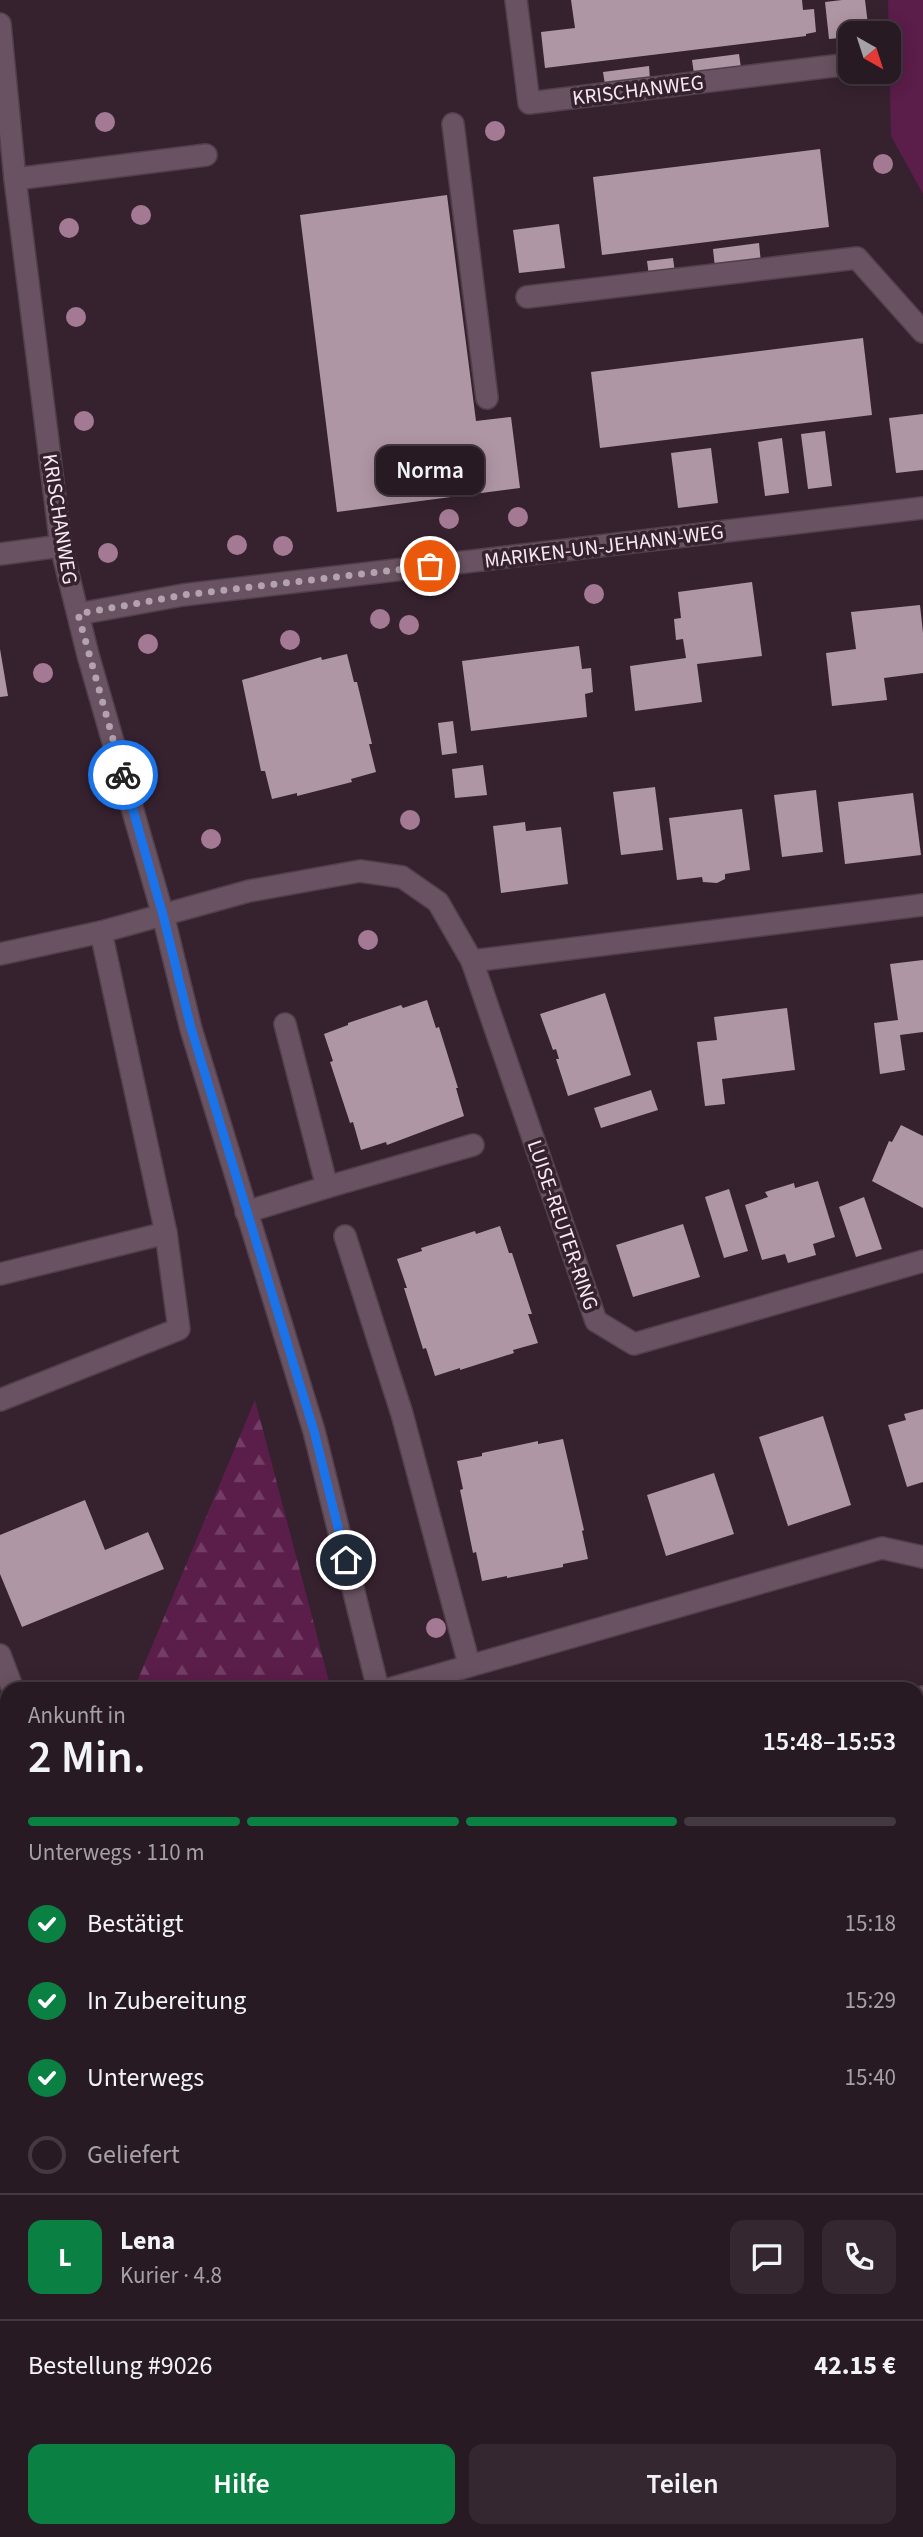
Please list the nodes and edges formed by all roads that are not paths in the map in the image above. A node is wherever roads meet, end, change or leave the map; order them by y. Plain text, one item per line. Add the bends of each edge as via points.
1 (516, 0) edge
2 (0, 24) edge
3 (838, 66) edge
4 (453, 124) dead end
5 (206, 155) dead end
6 (7, 181) edge
7 (527, 297) dead end
8 (923, 331) edge
9 (487, 398) dead end
10 (923, 508) edge
11 (61, 546) junction
12 (0, 554) edge
13 (78, 614) junction
14 (923, 905) edge
15 (163, 915) junction
16 (102, 932) junction
17 (0, 954) edge
18 (472, 961) junction
19 (285, 1024) dead end
20 (473, 1145) dead end
21 (327, 1187) junction
22 (246, 1212) junction
23 (166, 1233) junction
24 (345, 1237) dead end
25 (923, 1261) edge
26 (0, 1274) edge
27 (0, 1401) edge
28 (923, 1557) edge
29 (0, 1655) edge
30 (469, 1664) junction
31 (10, 1682) edge
32 (376, 1682) edge
33 (411, 1682) edge

1 - 3 street, KRISCHANWEG via 529,103
2 - 6 street, KRISCHANWEG
4 - 9 street
5 - 6 street
6 - 11 street, KRISCHANWEG
7 - 8 street via 857,258
10 - 13 street, MARIKEN-UN-JEHANN-WEG via 197,593
11 - 12 street
11 - 13 street, KRISCHANWEG
13 - 15 street, KRISCHANWEG
14 - 18 street
15 - 16 street, LUISE-REUTER-RING
15 - 18 street, LUISE-REUTER-RING via 249,891 360,871 402,877 438,902
15 - 22 street, KRISCHANWEG
16 - 17 street, LUISE-REUTER-RING
16 - 23 street
18 - 25 street, LUISE-REUTER-RING via 596,1321 634,1344
19 - 21 street
20 - 21 street
21 - 22 street
22 - 32 street, KRISCHANWEG via 314,1431
23 - 26 street
23 - 27 street via 180,1329
24 - 30 street via 402,1414
28 - 30 street via 882,1548
29 - 31 street
30 - 33 street

